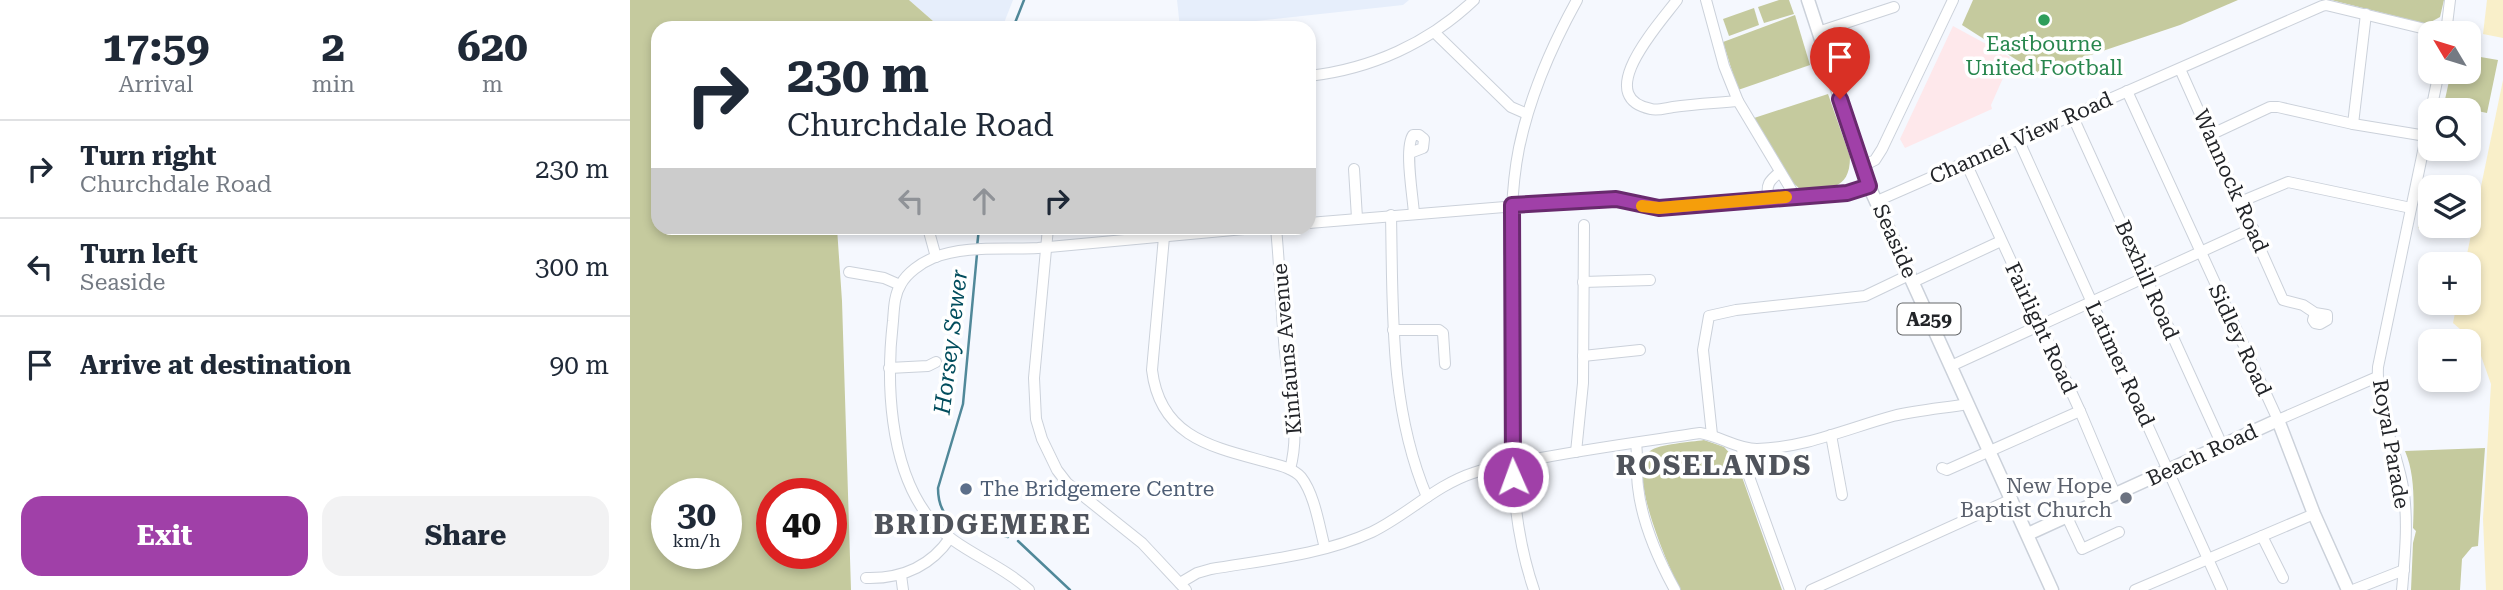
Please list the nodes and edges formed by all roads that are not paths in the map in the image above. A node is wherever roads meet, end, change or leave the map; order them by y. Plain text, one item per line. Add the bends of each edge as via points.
1 (1474, 0) edge
2 (1577, 0) edge
3 (1677, 0) edge
4 (1706, 0) edge
5 (1808, 0) edge
6 (1953, 0) edge
7 (2450, 0) edge
8 (1894, 7) dead end
9 (2366, 15) junction
10 (2446, 21) edge
11 (2418, 27) edge
12 (1434, 32) junction
13 (1818, 32) junction
14 (2180, 69) junction
15 (1316, 75) edge
16 (2127, 91) junction
17 (1738, 101) junction
18 (1527, 114) junction
19 (2072, 116) junction
20 (2353, 124) junction
21 (2210, 135) junction
22 (2418, 135) edge
23 (2018, 139) junction
24 (1409, 153) dead end
25 (2421, 161) edge
26 (1966, 163) junction
27 (1863, 166) junction
28 (1354, 169) dead end
29 (1780, 172) junction
30 (1869, 186) junction
31 (1795, 196) junction
32 (1768, 198) junction
33 (1877, 201) junction
34 (2240, 202) junction
35 (1512, 205) junction
36 (2411, 208) junction
37 (1414, 214) junction
38 (1391, 215) junction
39 (1357, 218) junction
40 (1316, 222) edge
41 (1584, 225) dead end
42 (2253, 228) junction
43 (930, 235) edge
44 (1047, 235) edge
45 (1151, 235) edge
46 (1160, 235) edge
47 (1277, 235) edge
48 (2001, 241) junction
49 (1045, 247) junction
50 (2200, 253) junction
51 (936, 257) junction
52 (849, 272) dead end
53 (2146, 277) junction
54 (1911, 279) junction
55 (1650, 280) dead end
56 (1583, 282) junction
57 (900, 285) junction
58 (2092, 302) junction
59 (2315, 313) dead end
60 (2040, 326) junction
61 (1393, 330) junction
62 (1640, 350) dead end
63 (1583, 356) junction
64 (936, 362) dead end
65 (1445, 363) dead end
66 (1951, 366) junction
67 (889, 368) junction
68 (2377, 377) junction
69 (1968, 404) junction
70 (2080, 411) junction
71 (2278, 421) junction
72 (1712, 435) junction
73 (1831, 435) junction
74 (1636, 443) junction
75 (2222, 445) junction
76 (1742, 447) junction
77 (1576, 452) junction
78 (1991, 452) junction
79 (1512, 463) junction
80 (1942, 468) dead end
81 (1290, 469) junction
82 (2169, 471) junction
83 (2115, 494) junction
84 (1842, 495) dead end
85 (1427, 497) junction
86 (2012, 499) junction
87 (2314, 514) junction
88 (2067, 517) junction
89 (2119, 532) dead end
90 (2028, 534) junction
91 (2262, 536) junction
92 (950, 538) junction
93 (1325, 548) junction
94 (2209, 558) junction
95 (2404, 570) junction
96 (901, 575) junction
97 (866, 578) dead end
98 (2283, 578) dead end
99 (1183, 586) edge
100 (903, 590) edge
101 (1029, 590) edge
102 (1534, 590) edge
103 (1675, 590) edge
104 (1790, 590) edge
105 (1811, 590) edge
106 (2052, 590) edge
107 (2135, 590) edge
108 (2222, 590) edge
109 (2350, 590) edge
110 (2402, 590) edge

1 - 12 street
2 - 18 street
3 - 17 street via 1626,75 1631,97 1652,110
4 - 17 street
5 - 13 main road, Seaside / A259
6 - 27 street via 1882,149 1875,160
7 - 10 street
8 - 13 street
9 - 11 street, Channel View Road
9 - 14 street, Channel View Road via 2322,6
9 - 20 street
12 - 15 street via 1360,67
12 - 18 street via 1511,107
13 - 27 main road, Seaside / A259
14 - 16 street, Channel View Road
14 - 21 street, Wannock Road
16 - 19 street, Channel View Road
16 - 50 street, Sidley Road
17 - 29 street
18 - 35 street
19 - 23 street, Channel View Road
19 - 53 street, Bexhill Road
20 - 21 street via 2270,107
20 - 22 street
21 - 34 street, Wannock Road
23 - 26 street, Channel View Road
23 - 58 street, Latimer Road
24 - 37 street
25 - 36 street, Royal Parade
26 - 33 street, Channel View Road
26 - 48 street, Fairlight Road
27 - 30 main road, Seaside / A259
28 - 39 street
29 - 31 street
29 - 32 street via 1769,181
30 - 31 street via 1847,193
30 - 33 main road, Seaside / A259
31 - 32 street
32 - 35 street via 1659,208 1616,199
33 - 54 main road, Seaside / A259
34 - 36 street via 2288,182
34 - 42 street, Wannock Road
35 - 37 street
35 - 79 street
36 - 68 street, Royal Parade
37 - 38 street
38 - 39 street
38 - 61 street
39 - 40 street
41 - 56 street
42 - 50 street
42 - 59 street, Wannock Road via 2283,300
43 - 51 street
44 - 49 street
45 - 49 street
46 - 81 street via 1152,369 1164,406 1179,427 1200,442
47 - 81 street, Kinfauns Avenue via 1296,428
48 - 54 street
48 - 60 street, Fairlight Road
49 - 51 street
49 - 99 street via 1034,378 1042,439 1067,484 1142,543
50 - 53 street
50 - 71 street, Sidley Road
51 - 57 street
52 - 57 street
53 - 58 street
53 - 75 street, Bexhill Road
54 - 66 main road, Seaside / A259
54 - 72 street via 1866,296 1709,316 1703,350
55 - 56 street
56 - 63 street
57 - 67 street
58 - 60 street
58 - 82 street, Latimer Road
60 - 66 street
60 - 70 street, Fairlight Road
61 - 65 street via 1439,330
61 - 85 street via 1406,436
62 - 63 street
63 - 77 street
64 - 67 street
66 - 69 main road, Seaside / A259
67 - 92 street via 895,430 908,478 926,514
68 - 71 street, Beach Road
68 - 95 street, Royal Parade via 2403,484
69 - 73 street via 1894,416
69 - 78 main road, Seaside / A259
70 - 78 street
70 - 83 street, Fairlight Road
71 - 75 main road, Beach Road
71 - 87 main road, Sidley Road
72 - 74 street
72 - 76 street
73 - 76 street via 1800,444
73 - 84 street
74 - 77 street
74 - 103 street via 1638,488 1647,525
75 - 82 main road, Beach Road
76 - 104 street
77 - 79 street
78 - 80 street
78 - 86 main road, Seaside / A259
79 - 85 street via 1471,473
79 - 102 street via 1522,549
81 - 93 street via 1306,485
82 - 83 main road, Beach Road
82 - 94 street, Latimer Road
83 - 88 main road, Beach Road
85 - 93 street via 1369,533
86 - 90 main road, Seaside / A259
86 - 105 street
87 - 91 street
87 - 109 main road, Sidley Road
88 - 89 street via 2082,549
88 - 90 main road, Beach Road
90 - 106 main road, Seaside / A259
91 - 94 street
91 - 98 street
92 - 96 street via 937,555
92 - 101 street
93 - 99 street via 1210,569 1197,573
94 - 107 street
94 - 108 street, Latimer Road
95 - 109 street
95 - 110 street, Royal Parade
96 - 97 street
96 - 100 street

